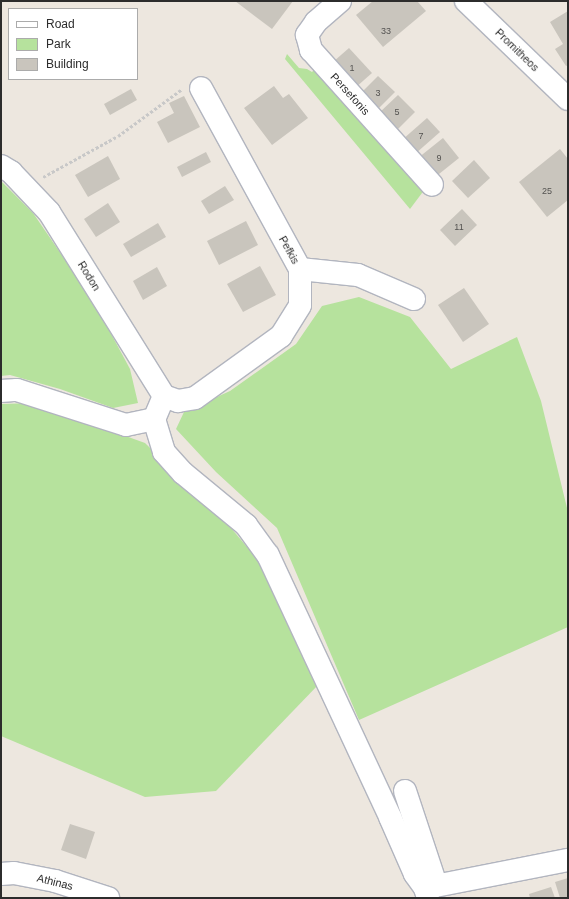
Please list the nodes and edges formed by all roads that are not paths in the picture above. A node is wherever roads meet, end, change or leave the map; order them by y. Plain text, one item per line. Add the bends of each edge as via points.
1 (340, 1) edge
2 (466, 1) edge
3 (201, 88) road end
4 (568, 99) edge
5 (1, 166) edge
6 (432, 185) dead end
7 (300, 270) junction
8 (414, 300) dead end
9 (1, 391) edge
10 (164, 396) junction
11 (154, 419) junction
12 (405, 791) dead end
13 (568, 860) edge
14 (1, 874) edge
15 (430, 890) edge
16 (108, 898) edge

1 - 6 street, Persefonis via 316,22 307,36 311,50
2 - 4 street, Promitheos
3 - 7 street, Pefkis
5 - 10 street, Rodon via 11,172 49,212
7 - 8 street via 358,275
7 - 10 street, Pefkis via 300,305 281,336 195,398 178,401
9 - 11 street via 17,390 126,425
10 - 11 street
11 - 15 street via 164,452 183,473 246,525 268,555 414,874
12 - 15 street
13 - 15 street
14 - 16 street, Athinas via 55,881

